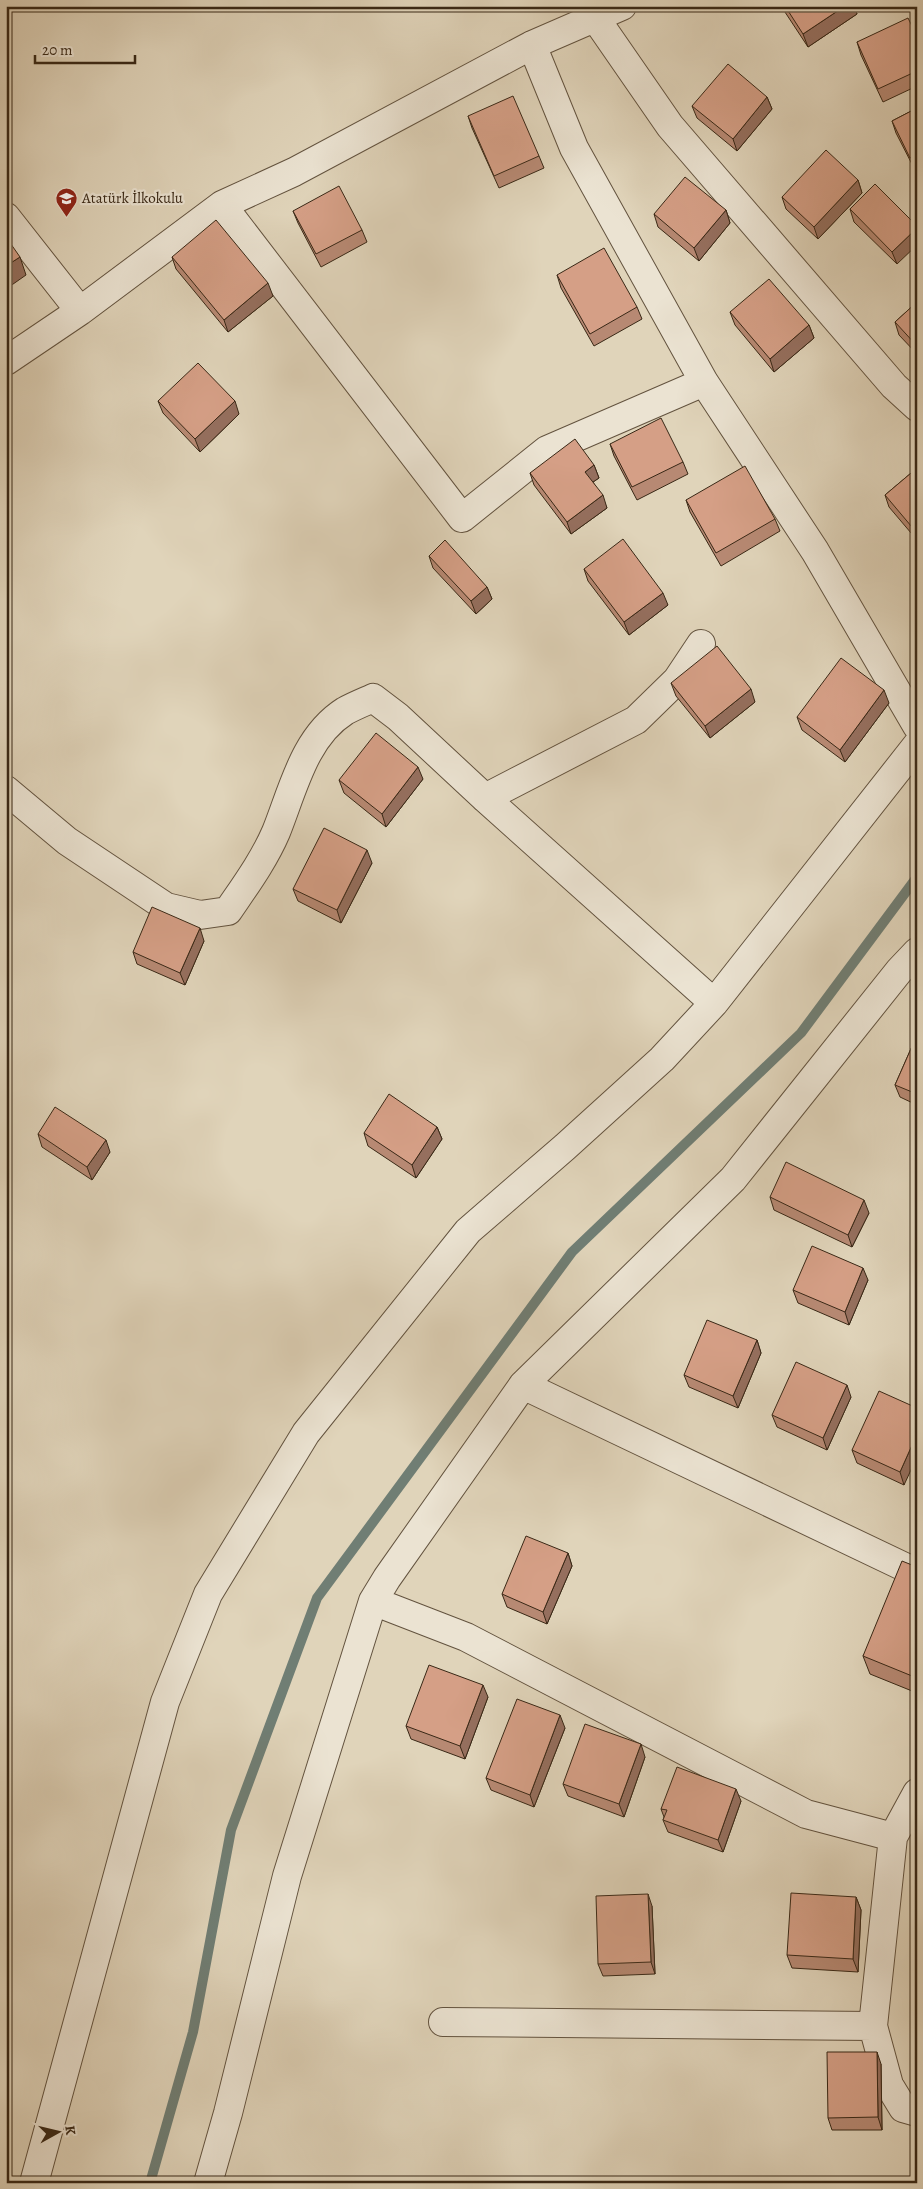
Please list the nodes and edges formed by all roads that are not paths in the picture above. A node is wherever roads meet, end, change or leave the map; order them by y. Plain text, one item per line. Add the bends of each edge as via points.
1 (622, 6) edge
2 (594, 12) edge
3 (532, 45) junction
4 (222, 204) junction
5 (6, 217) edge
6 (80, 311) junction
7 (6, 361) edge
8 (704, 382) junction
9 (917, 407) edge
10 (702, 644) dead end
11 (917, 726) edge
12 (917, 745) edge
13 (6, 790) edge
14 (485, 798) junction
15 (917, 952) edge
16 (714, 1003) junction
17 (523, 1386) junction
18 (917, 1573) edge
19 (373, 1600) junction
20 (917, 1793) edge
21 (894, 1837) junction
22 (443, 2022) dead end
23 (873, 2026) junction
24 (917, 2112) edge
25 (34, 2183) edge
26 (208, 2183) edge

1 - 2 street
2 - 3 street
2 - 9 street via 670,126 894,386
3 - 4 street via 294,172
3 - 8 street via 574,148
4 - 6 street
4 - 8 street via 462,518 547,450
5 - 6 street
6 - 7 street
8 - 11 street via 815,551
10 - 14 street via 677,680 636,720
12 - 16 street
13 - 14 street via 67,841 166,907 200,914 228,911 275,834 315,740 345,712 373,698
14 - 16 street
15 - 17 street via 733,1179
16 - 25 street via 662,1059 468,1231 306,1433 208,1594 165,1702
17 - 18 street
17 - 19 street
19 - 21 street via 466,1637 806,1814
19 - 26 street via 287,1876
20 - 21 street
21 - 23 street
22 - 23 street
23 - 24 street via 889,2084 903,2108

